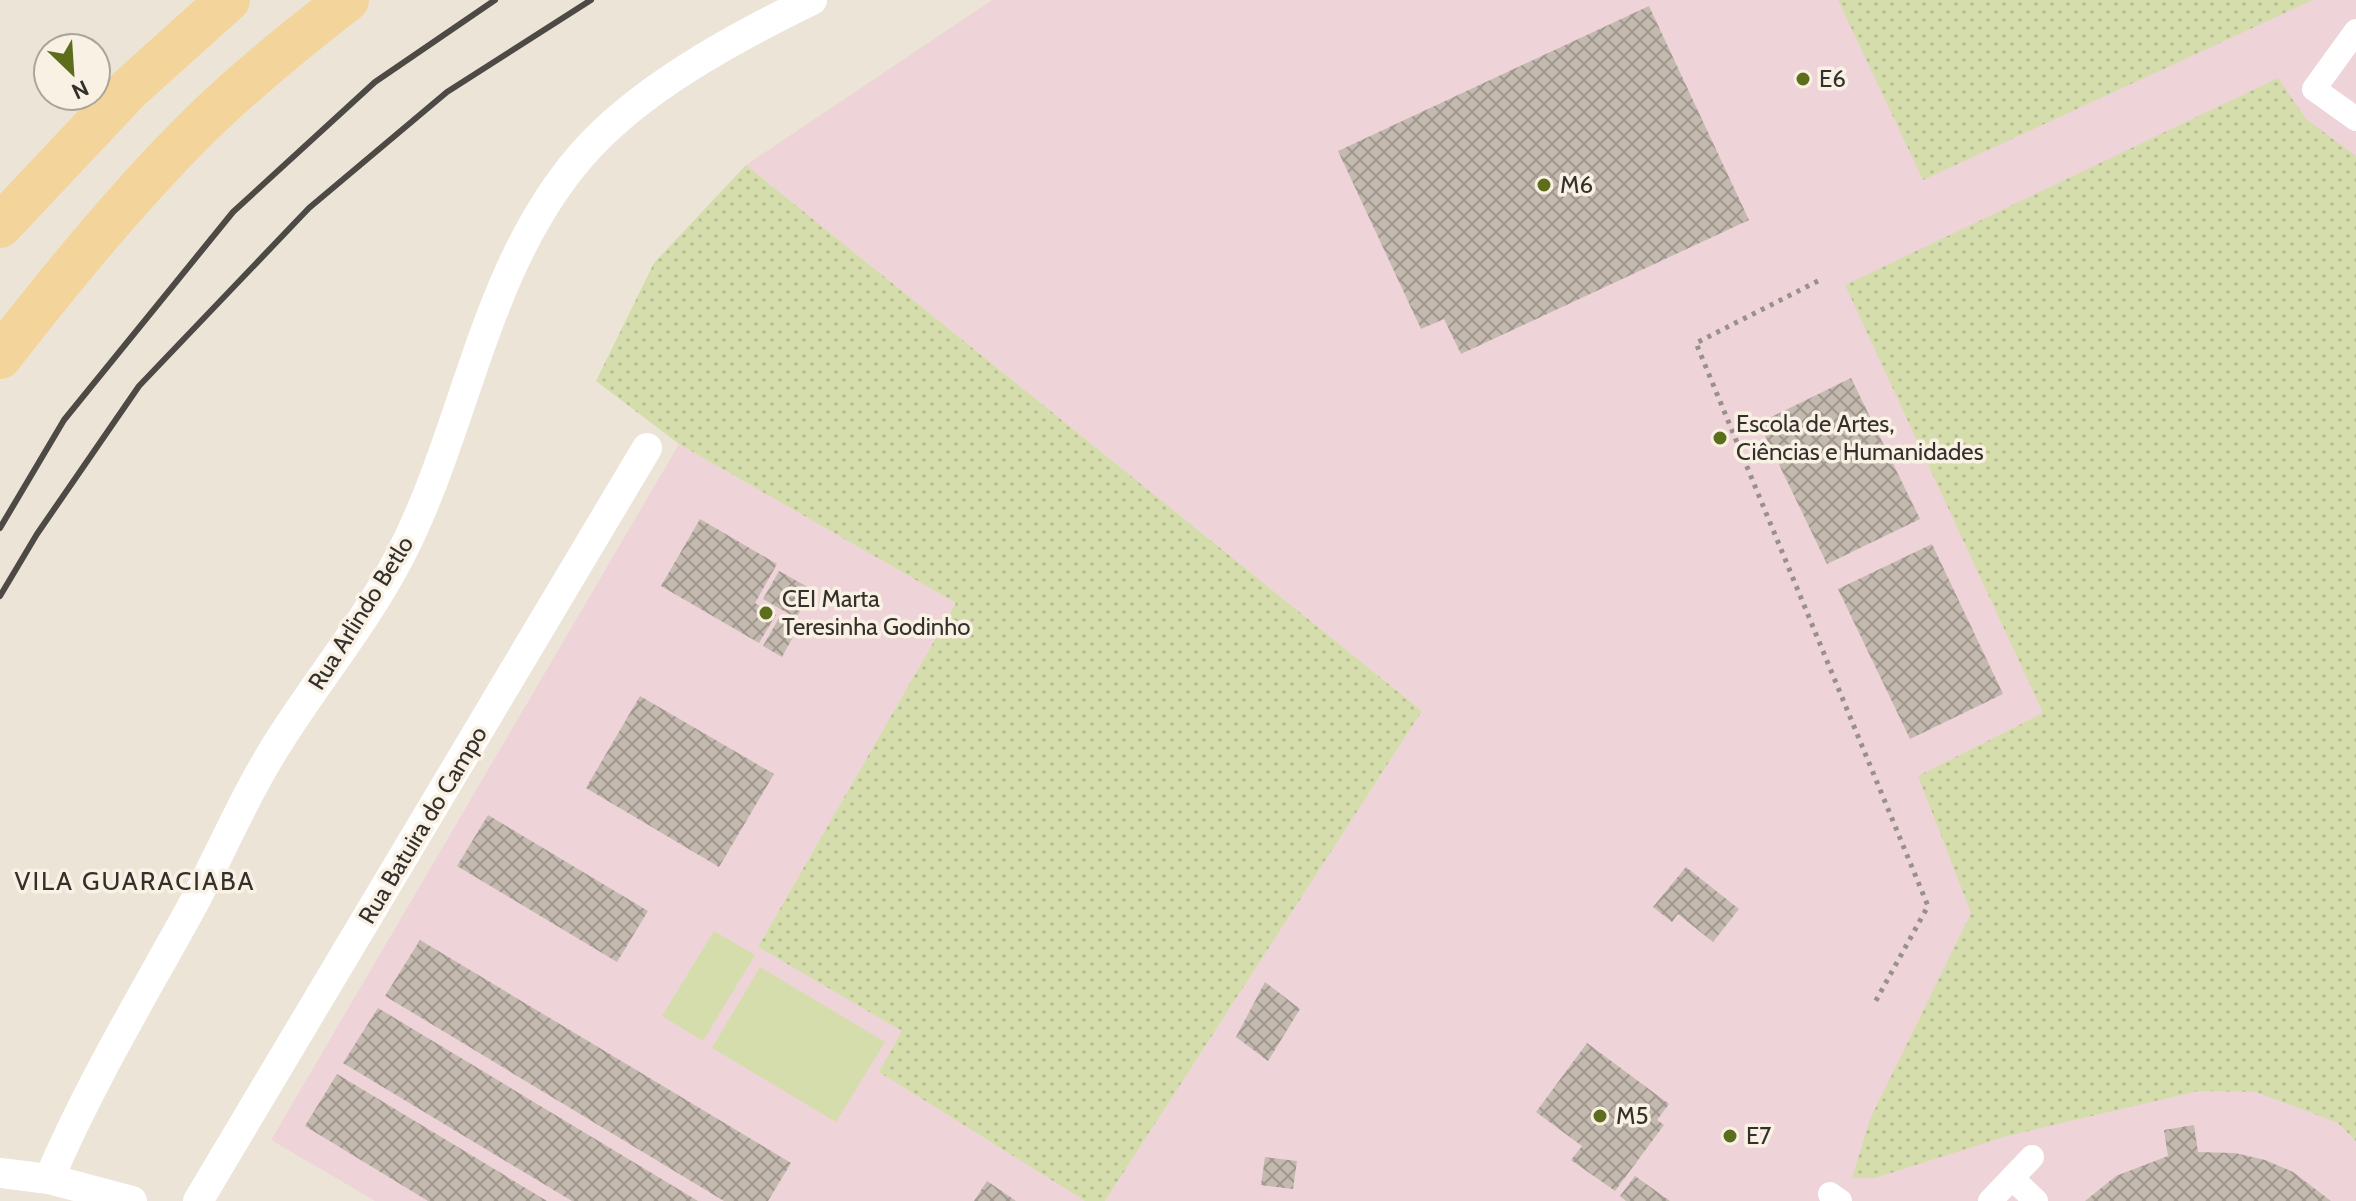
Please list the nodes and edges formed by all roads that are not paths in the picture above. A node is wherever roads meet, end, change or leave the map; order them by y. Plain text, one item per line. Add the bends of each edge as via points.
1 (228, 0) edge
2 (347, 0) edge
3 (812, 0) edge
4 (2356, 31) edge
5 (2356, 119) edge
6 (0, 226) edge
7 (0, 357) edge
8 (647, 448) dead end
9 (2032, 1157) dead end
10 (0, 1173) edge
11 (2012, 1178) junction
12 (49, 1179) junction
13 (132, 1201) edge
14 (198, 1201) edge
15 (1990, 1201) edge
16 (2036, 1201) edge

1 - 6 main road via 129,89
2 - 7 main road via 186,138 55,286
3 - 12 street, Rua Arlindo Betlo via 762,24 614,121 535,218 511,264 432,485 400,556 253,786 92,1085
4 - 5 street via 2314,89
8 - 14 street, Rua Batuira do Campo
9 - 11 street
10 - 12 street
11 - 15 street
11 - 16 street
12 - 13 street

